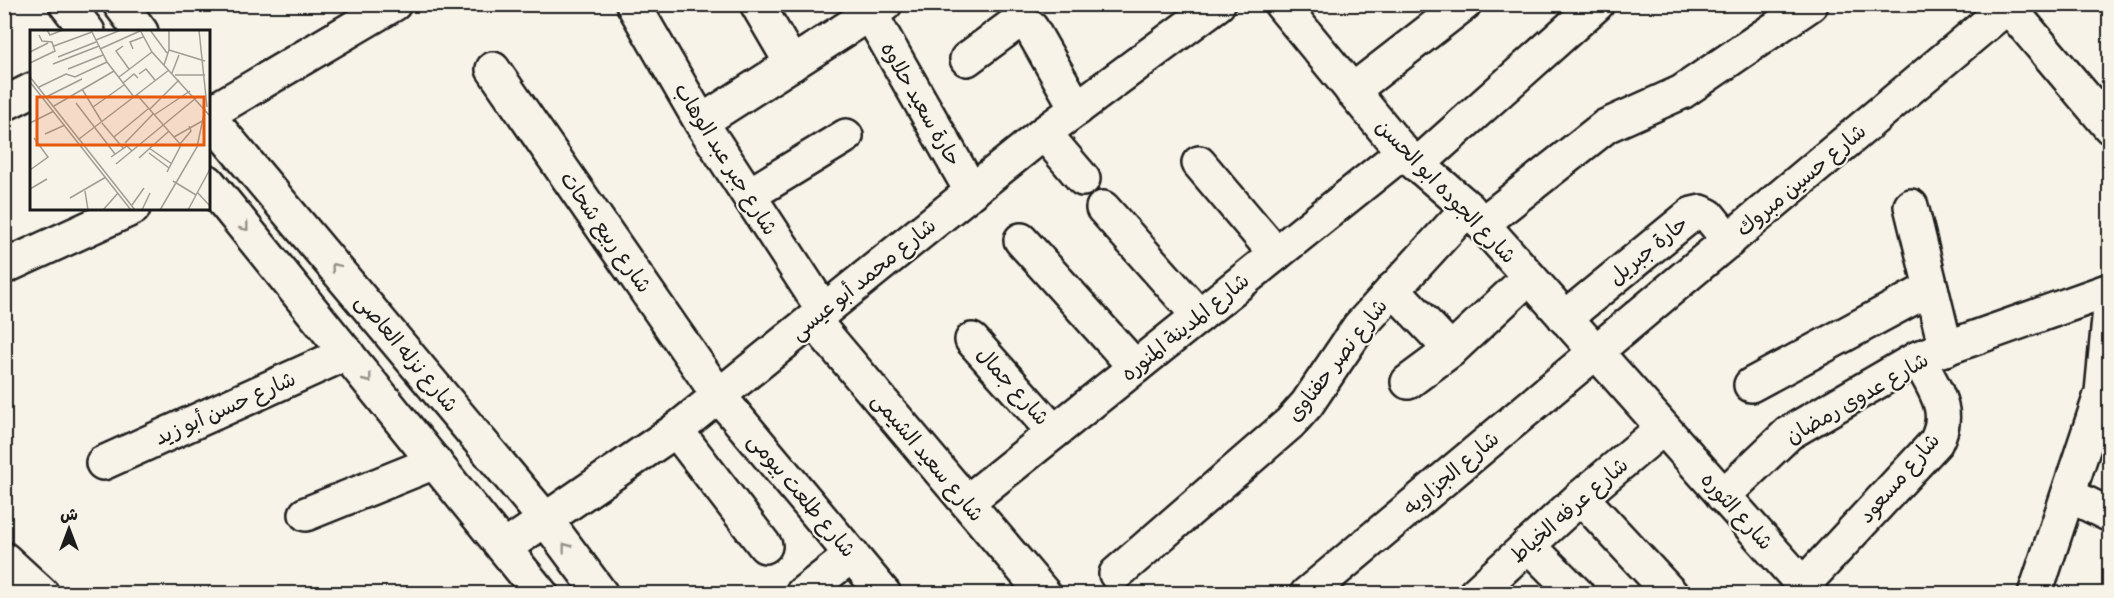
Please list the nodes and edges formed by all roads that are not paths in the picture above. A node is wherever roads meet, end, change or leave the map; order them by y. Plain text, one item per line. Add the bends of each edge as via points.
1 (66, 4) edge
2 (120, 4) edge
3 (394, 4) edge
4 (633, 4) edge
5 (757, 4) edge
6 (1218, 4) edge
7 (1281, 4) edge
8 (1464, 4) edge
9 (1597, 4) edge
10 (1811, 4) edge
11 (2007, 5) edge
12 (878, 10) edge
13 (86, 30) edge
14 (140, 30) edge
15 (967, 59) dead end
16 (792, 64) junction
17 (493, 69) dead end
18 (30, 91) edge
19 (1352, 91) junction
20 (4, 104) edge
21 (1077, 109) junction
22 (210, 114) edge
23 (210, 117) edge
24 (701, 122) junction
25 (2109, 127) edge
26 (1044, 133) junction
27 (846, 136) dead end
28 (244, 159) junction
29 (1410, 159) junction
30 (1199, 163) dead end
31 (210, 173) edge
32 (1083, 179) dead end
33 (210, 184) edge
34 (972, 192) junction
35 (748, 195) junction
36 (1911, 206) dead end
37 (1103, 208) dead end
38 (129, 210) edge
39 (1475, 216) junction
40 (1021, 240) dead end
41 (1729, 241) junction
42 (1276, 254) junction
43 (4, 267) edge
44 (1529, 277) junction
45 (1931, 288) junction
46 (1393, 289) junction
47 (2109, 290) edge
48 (2109, 308) edge
49 (818, 316) junction
50 (1199, 316) junction
51 (1565, 318) junction
52 (972, 340) dead end
53 (1451, 350) junction
54 (347, 353) junction
55 (1595, 353) junction
56 (1932, 353) junction
57 (1135, 367) junction
58 (1408, 382) dead end
59 (1751, 385) dead end
60 (719, 396) junction
61 (1663, 428) junction
62 (676, 430) junction
63 (1054, 432) junction
64 (435, 462) junction
65 (103, 463) dead end
66 (2069, 495) junction
67 (1581, 496) junction
68 (1724, 496) junction
69 (967, 502) junction
70 (306, 514) dead end
71 (2109, 515) edge
72 (546, 520) junction
73 (1528, 545) junction
74 (765, 546) dead end
75 (504, 548) junction
76 (852, 555) junction
77 (4, 559) edge
78 (1116, 574) dead end
79 (1807, 589) edge
80 (42, 594) edge
81 (541, 594) edge
82 (601, 594) edge
83 (802, 594) edge
84 (884, 594) edge
85 (1044, 594) edge
86 (1307, 594) edge
87 (1475, 594) edge
88 (1577, 594) edge
89 (1671, 594) edge
90 (2035, 594) edge

1 - 13 street
2 - 14 street
3 - 22 street
4 - 24 street, شارع جبر عبد الوهاب
5 - 16 street
6 - 21 street, شارع محمد أبو عيسى
7 - 19 street, شارع الجوده ابو الحسن
8 - 19 street
9 - 29 street, شارع المدينة المنوره
10 - 39 street, شارع نصر حفناوى via 1682,92 1606,126
11 - 25 street
11 - 41 street, شارع حسين مبروك
12 - 16 street
12 - 34 street, حارة سعيد حلاوه
15 - 21 street via 1013,25 1022,23 1031,28
16 - 24 street
17 - 60 street, شارع ربيع شحات
18 - 20 street
19 - 29 street, شارع الجوده ابو الحسن
21 - 26 street, شارع محمد أبو عيسى
23 - 28 street, شارع نزله العاصى
24 - 35 street, شارع جبر عبد الوهاب
26 - 32 street
26 - 34 street, شارع محمد أبو عيسى
27 - 35 street
28 - 31 street
72 -> 28 street, شارع نزله العاصى
29 - 39 street, شارع الجوده ابو الحسن
29 - 42 street, شارع المدينة المنوره
30 - 42 street
33 -> 54 street
34 - 49 street, شارع محمد أبو عيسى
35 - 49 street, شارع جبر عبد الوهاب
36 - 45 street, شارع مسعود
37 - 50 street
38 - 43 street
39 - 44 street, شارع الجوده ابو الحسن
39 - 46 street, شارع نصر حفناوى
40 - 57 street
41 - 51 street, حارة جبريل via 1708,216 1692,213
41 - 55 street, شارع حسين مبروك
42 - 50 street, شارع المدينة المنوره
44 - 51 street, شارع الجوده ابو الحسن
44 - 53 street
45 - 56 street, شارع مسعود
45 - 59 street
46 - 53 street
46 - 78 street, شارع نصر حفناوى via 1338,354 1307,404 1290,423
47 - 56 street, شارع عدوى رمضان
48 - 66 street via 2102,392
49 - 60 street, شارع محمد أبو عيسى
49 - 69 street, شارع سعيد الشيمى
50 - 57 street, شارع المدينة المنوره
51 - 55 street, شارع الجوده ابو الحسن
52 - 63 street, شارع جمال
53 - 58 street
54 -> 64 street
54 - 65 street, شارع حسن أبو زيد
55 - 61 street, شارع الجوده ابو الحسن
55 - 86 street, شارع الجزاويه
56 - 68 street, شارع عدوى رمضان via 1789,434
56 - 79 street, شارع مسعود via 1944,426 1936,442
57 - 63 street, شارع المدينة المنوره
60 - 62 street, شارع محمد أبو عيسى
60 - 76 street, شارع طلعت بيومى
61 - 67 street, شارع عرفه الخياط
61 - 68 street, شارع الثوره
62 - 72 street, شارع محمد أبو عيسى
62 - 74 street
63 - 69 street, شارع المدينة المنوره
64 - 70 street
64 - 75 street
66 - 71 street
66 - 90 street
67 - 73 street, شارع عرفه الخياط
67 - 89 street
68 - 79 street, شارع الثوره
69 - 85 street, شارع سعيد الشيمى
72 - 75 street, شارع محمد أبو عيسى
82 -> 72 street, شارع نزله العاصى
73 - 87 street, شارع عرفه الخياط
73 - 88 street
75 - 81 street
76 - 83 street
76 - 84 street, شارع طلعت بيومى
77 - 80 street

